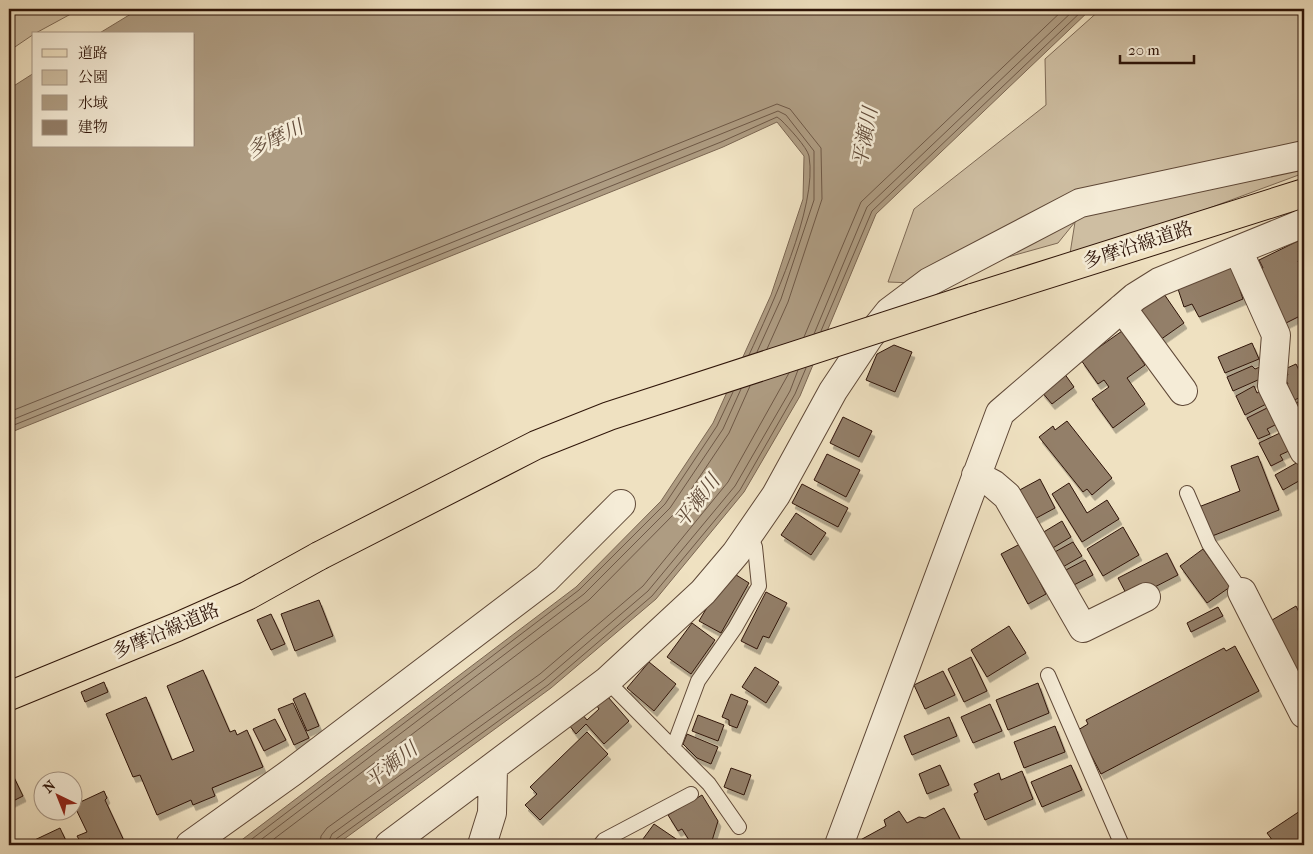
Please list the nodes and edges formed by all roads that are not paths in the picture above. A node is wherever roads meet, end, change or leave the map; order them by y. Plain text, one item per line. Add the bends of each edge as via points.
1 (1304, 155) edge
2 (1304, 193) edge
3 (1304, 224) edge
4 (1238, 250) junction
5 (1122, 308) junction
6 (1183, 391) dead end
7 (1304, 451) edge
8 (976, 475) junction
9 (1187, 493) dead end
10 (621, 504) dead end
11 (749, 533) junction
12 (1242, 592) joint
13 (1146, 598) dead end
14 (1048, 675) dead end
15 (607, 681) junction
16 (9, 696) edge
17 (1304, 714) edge
18 (673, 748) junction
19 (494, 768) junction
20 (692, 794) dead end
21 (739, 826) dead end
22 (190, 845) edge
23 (389, 845) edge
24 (482, 845) edge
25 (600, 845) edge
26 (839, 845) edge
27 (1122, 845) edge

1 - 11 street via 1080,203 929,282 889,312 869,337 833,391 776,495
2 - 16 main road, 多摩沿線道路, bridge via 609,416 536,445 247,596
3 - 4 street
4 - 5 street via 1159,282
4 - 7 street via 1276,335 1272,386
5 - 6 street
5 - 8 street via 1000,413
8 - 13 street via 1007,496 1083,628
8 - 26 street
9 - 12 lane via 1209,544
10 - 22 street via 546,578 292,772
11 - 15 street via 703,592
11 - 18 lane via 759,586 736,628 698,681
12 - 17 street
14 - 27 lane
15 - 18 lane
15 - 19 street
18 - 21 lane via 709,784
19 - 23 street
19 - 24 street via 492,813
20 - 25 lane

